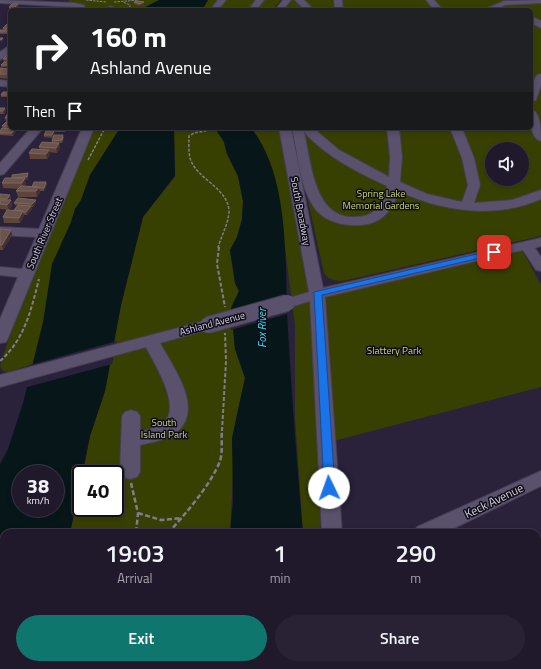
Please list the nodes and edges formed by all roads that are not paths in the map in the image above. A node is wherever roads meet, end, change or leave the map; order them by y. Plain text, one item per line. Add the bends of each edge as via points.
1 (222, 0) edge
2 (260, 0) edge
3 (287, 0) edge
4 (299, 0) edge
5 (430, 0) edge
6 (531, 0) edge
7 (0, 1) edge
8 (541, 1) edge
9 (59, 5) edge
10 (81, 8) edge
11 (216, 8) edge
12 (254, 8) edge
13 (281, 8) edge
14 (308, 8) edge
15 (437, 8) edge
16 (492, 8) edge
17 (519, 8) edge
18 (8, 50) edge
19 (0, 57) edge
20 (541, 77) edge
21 (533, 91) edge
22 (533, 117) edge
23 (35, 130) edge
24 (87, 130) edge
25 (286, 130) edge
26 (298, 130) edge
27 (309, 130) edge
28 (393, 130) edge
29 (457, 130) edge
30 (541, 138) edge
31 (0, 170) edge
32 (394, 184) junction
33 (541, 194) edge
34 (467, 205) junction
35 (0, 231) edge
36 (44, 233) junction
37 (541, 242) edge
38 (526, 245) junction
39 (541, 267) edge
40 (0, 271) edge
41 (33, 276) junction
42 (317, 294) junction
43 (0, 338) edge
44 (150, 340) junction
45 (6, 379) edge
46 (131, 416) dead end
47 (132, 440) junction
48 (130, 472) road end
49 (541, 478) edge
50 (332, 529) edge
51 (433, 529) edge

1 - 11 street
2 - 12 street
3 - 13 street
4 - 14 street
5 - 15 street
6 - 8 street
6 - 16 street via 504,3
6 - 17 street
7 - 9 street
9 - 10 street via 74,5
18 - 19 street
20 - 21 street
22 - 30 street
23 - 31 street
24 - 36 street, South River Street
25 - 42 street, South Broadway
26 - 32 street via 316,201 330,215 354,221 373,218 387,205
27 - 32 street via 336,154 372,175
28 - 32 street
29 - 34 street via 468,158 474,185
32 - 34 street via 431,200
33 - 34 street via 504,205
35 - 36 street
36 - 41 street, South River Street
37 - 38 street, Ashland Avenue
38 - 39 street
38 - 42 street, Ashland Avenue
40 - 41 street
41 - 43 street, South River Street
42 - 44 street, Ashland Avenue, bridge
42 - 50 street, South Broadway
44 - 45 street, Ashland Avenue
44 - 47 street via 177,394 181,408 177,422 165,432
46 - 47 street
47 - 48 street
49 - 51 street, Keck Avenue

